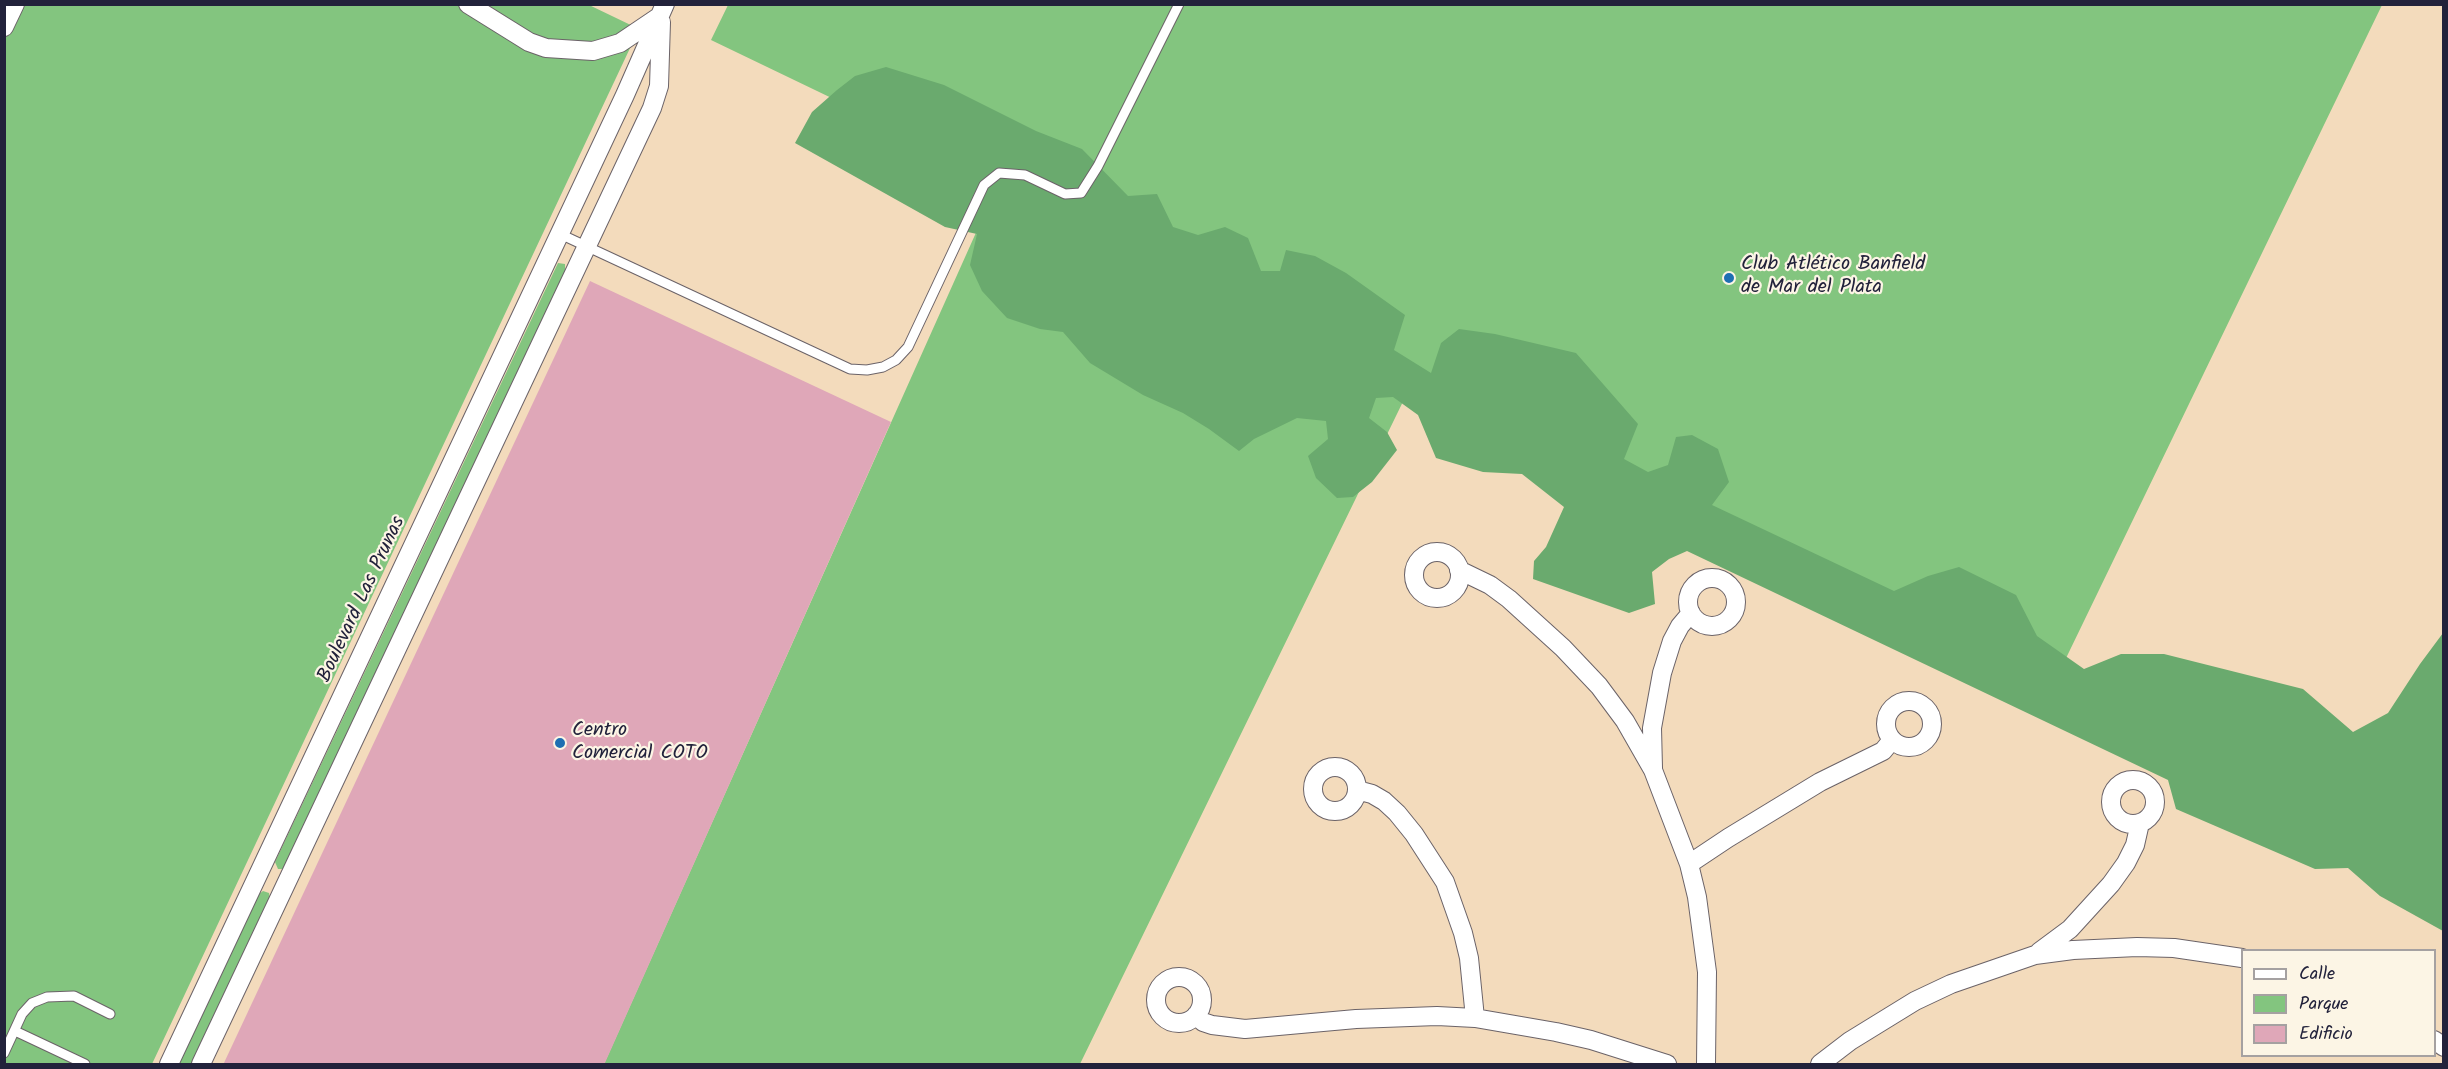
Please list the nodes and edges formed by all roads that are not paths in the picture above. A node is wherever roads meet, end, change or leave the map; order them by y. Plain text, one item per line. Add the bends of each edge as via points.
1 (15, 4) edge
2 (468, 4) edge
3 (1179, 4) edge
4 (663, 10) edge
5 (4, 27) edge
6 (560, 234) junction
7 (586, 248) junction
8 (1459, 570) dead end
9 (1691, 613) dead end
10 (1892, 740) dead end
11 (1653, 770) junction
12 (1357, 790) dead end
13 (2140, 823) dead end
14 (1689, 864) junction
15 (259, 874) junction
16 (285, 886) junction
17 (2035, 955) junction
18 (2241, 958) edge
19 (110, 1014) dead end
20 (1196, 1015) dead end
21 (1475, 1018) junction
22 (15, 1031) junction
23 (1707, 1046) junction
24 (4, 1053) edge
25 (65, 1054) junction
26 (60, 1065) edge
27 (85, 1065) edge
28 (169, 1065) edge
29 (201, 1065) edge
30 (1667, 1065) edge
31 (1706, 1065) edge
32 (1717, 1065) edge
33 (1820, 1065) edge

1 - 5 street
2 - 4 street via 529,42 546,48 593,51 620,43
3 - 7 lane via 1081,193 1065,194 1025,175 999,173 984,184 908,347 883,367 850,369
4 - 6 street, Boulevard Las Prunas
4 - 7 street via 660,86
6 - 7 lane
6 - 15 street, Boulevard Las Prunas
7 - 16 street
8 - 11 street via 1499,592 1563,648 1625,721
9 - 11 street via 1672,641 1662,673 1652,728
10 - 14 street via 1883,752 1785,802
11 - 14 street
12 - 21 street via 1372,794 1397,813 1445,882 1469,958
13 - 17 street via 2126,863 2111,884 2070,929
14 - 23 street via 1704,934
15 - 16 street
15 - 28 street, Boulevard Las Prunas
16 - 29 street
17 - 18 street via 2138,947
17 - 33 street via 1961,980 1915,1001 1850,1041
19 - 22 lane via 74,996 47,997 32,1003
20 - 21 street via 1212,1025 1245,1029 1375,1018
21 - 30 street via 1591,1040
22 - 24 lane
22 - 25 lane
23 - 31 street
23 - 32 street
25 - 26 lane
25 - 27 lane

